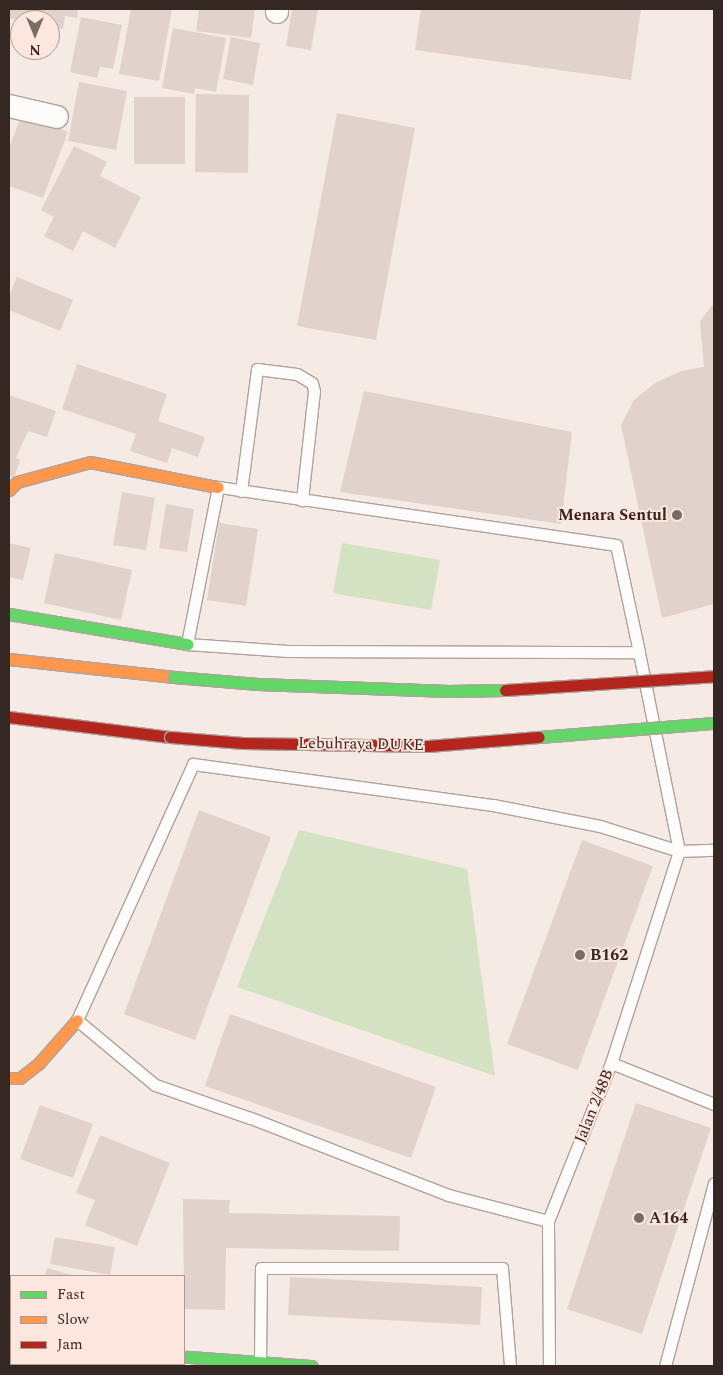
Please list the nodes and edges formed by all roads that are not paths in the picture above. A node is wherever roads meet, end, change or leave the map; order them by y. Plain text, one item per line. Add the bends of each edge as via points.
1 (9, 106) edge
2 (57, 116) dead end
3 (218, 487) junction
4 (9, 490) edge
5 (241, 491) junction
6 (302, 500) junction
7 (9, 614) edge
8 (187, 644) junction
9 (639, 652) junction
10 (9, 659) edge
11 (714, 676) edge
12 (9, 717) edge
13 (714, 723) edge
14 (714, 850) edge
15 (679, 851) junction
16 (77, 1020) junction
17 (611, 1064) junction
18 (9, 1078) edge
19 (714, 1104) edge
20 (714, 1184) edge
21 (548, 1221) junction
22 (188, 1357) dead end
23 (260, 1362) junction
24 (312, 1366) edge
25 (510, 1366) edge
26 (549, 1366) edge
27 (665, 1366) edge

1 - 2 street
3 - 4 main road via 90,462 17,482
3 - 5 lane
3 - 8 lane
5 - 6 lane
5 - 6 lane via 257,369 297,374 312,383 314,392
6 - 9 lane via 616,545
7 - 8 main road
8 - 9 lane via 288,651
9 - 15 lane
10 - 11 main road, bridge via 258,684 450,691 567,688
12 - 13 main road, Lebuhraya DUKE, bridge via 243,743 428,746
14 - 15 lane
15 - 16 lane via 600,826 492,805 193,764
15 - 17 lane, Jalan 2/48B
16 - 18 main road via 39,1064 20,1078
16 - 21 lane via 156,1085 250,1118 448,1196
17 - 19 lane
17 - 21 lane, Jalan 2/48B
20 - 27 lane
21 - 26 lane, Jalan 2/48B
22 - 23 main road
23 - 24 main road
23 - 25 lane via 261,1268 502,1268

